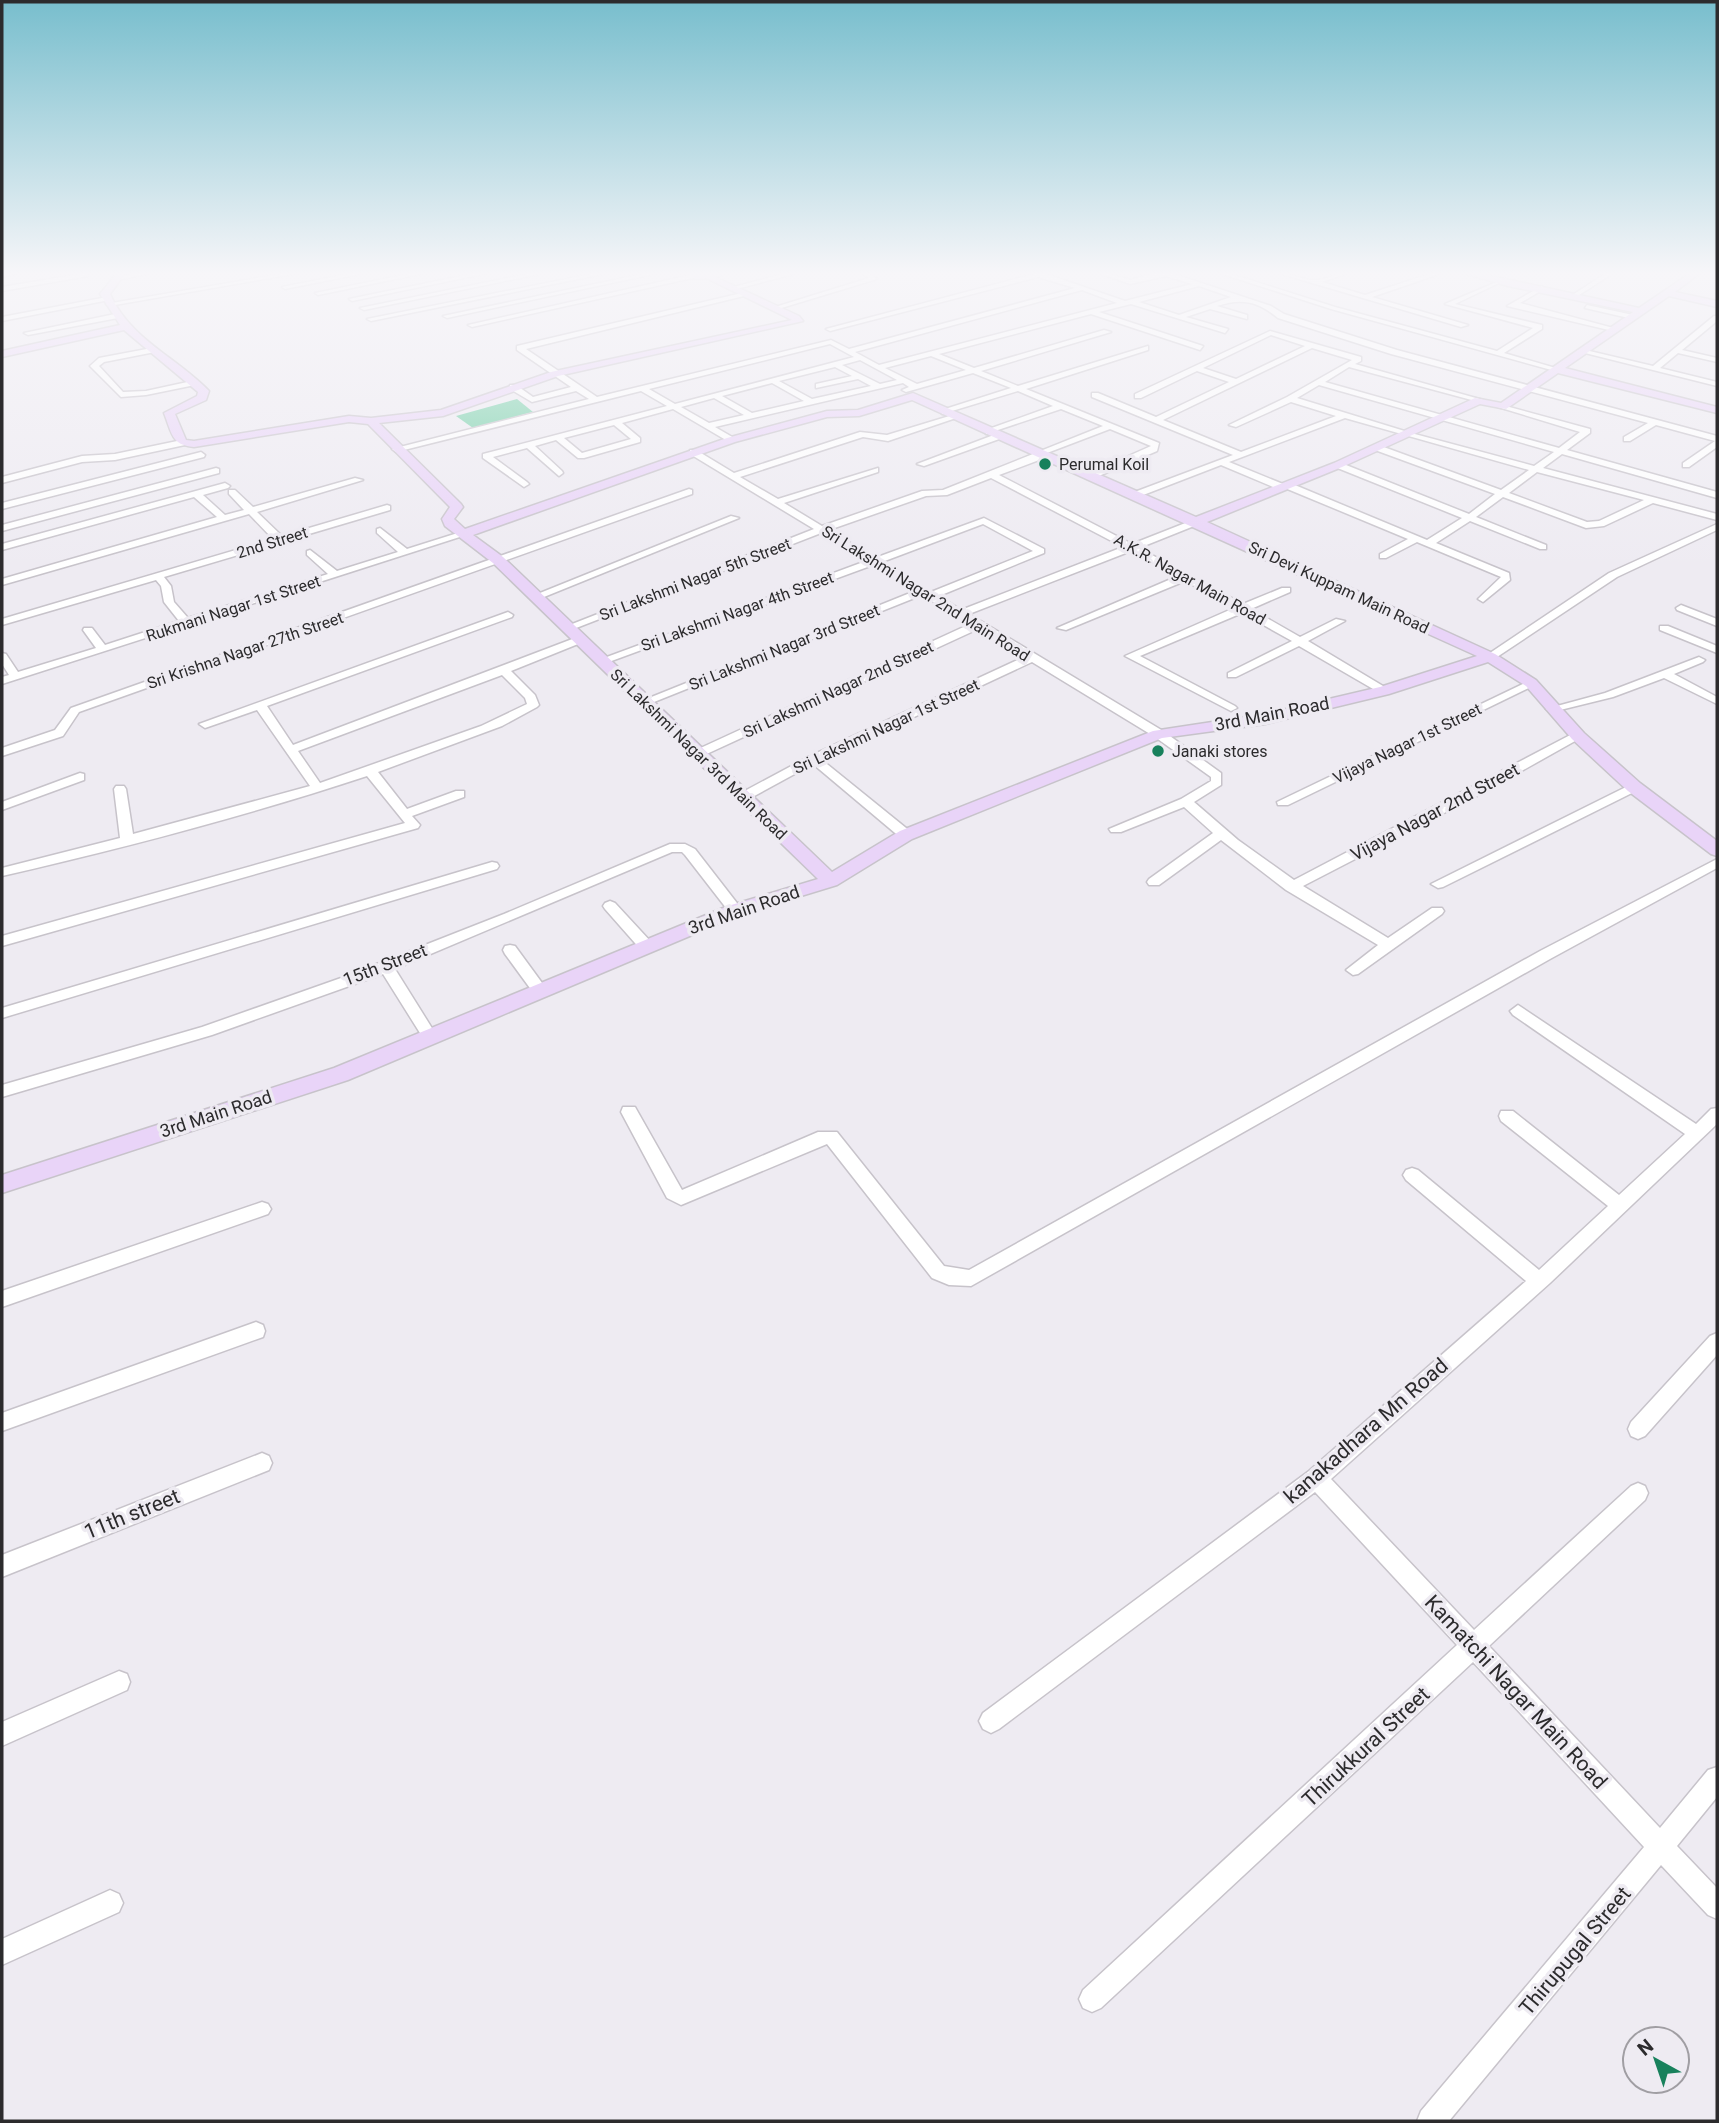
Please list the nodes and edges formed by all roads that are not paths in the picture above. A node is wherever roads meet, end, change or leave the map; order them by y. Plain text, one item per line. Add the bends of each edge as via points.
1 (99, 371) edge
2 (178, 371) edge
3 (551, 371) edge
4 (568, 371) edge
5 (712, 371) edge
6 (809, 371) edge
7 (850, 371) edge
8 (886, 371) edge
9 (969, 371) edge
10 (975, 371) edge
11 (1073, 371) edge
12 (1194, 371) edge
13 (1205, 371) edge
14 (1260, 371) edge
15 (1340, 371) edge
16 (1372, 371) edge
17 (1464, 371) edge
18 (1552, 371) edge
19 (1563, 371) edge
20 (1667, 371) edge
21 (555, 374) junction
22 (860, 376) junction
23 (773, 381) junction
24 (902, 381) junction
25 (1238, 382) junction
26 (192, 383) junction
27 (1320, 383) junction
28 (1717, 384) edge
29 (819, 386) dead end
30 (513, 387) junction
31 (880, 387) junction
32 (578, 388) junction
33 (642, 388) junction
34 (1527, 388) junction
35 (1017, 389) junction
36 (914, 391) junction
37 (716, 396) junction
38 (1095, 396) dead end
39 (1138, 396) dead end
40 (1290, 399) junction
41 (595, 400) junction
42 (1479, 400) junction
43 (813, 403) junction
44 (677, 406) junction
45 (1061, 406) junction
46 (1502, 407) junction
47 (1717, 410) edge
48 (949, 414) junction
49 (751, 416) junction
50 (1343, 416) junction
51 (1445, 418) junction
52 (1156, 420) junction
53 (371, 421) junction
54 (616, 422) junction
55 (1654, 423) junction
56 (1233, 425) dead end
57 (708, 426) junction
58 (1111, 426) junction
59 (583, 430) junction
60 (994, 434) junction
61 (1408, 435) junction
62 (592, 436) dead end
63 (557, 437) junction
64 (1627, 439) dead end
65 (731, 440) junction
66 (1717, 441) edge
67 (182, 443) junction
68 (600, 443) dead end
69 (528, 444) junction
70 (1378, 448) junction
71 (396, 449) junction
72 (609, 449) junction
73 (1561, 451) junction
74 (693, 452) junction
75 (1042, 454) junction
76 (201, 455) dead end
77 (1242, 455) junction
78 (581, 457) junction
79 (570, 459) dead end
80 (559, 462) dead end
81 (1221, 462) junction
82 (921, 464) dead end
83 (548, 465) junction
84 (1338, 465) junction
85 (1686, 465) dead end
86 (875, 470) dead end
87 (1537, 470) junction
88 (86, 471) junction
89 (216, 471) dead end
90 (559, 473) dead end
91 (992, 475) junction
92 (733, 476) junction
93 (1091, 476) junction
94 (1254, 476) junction
95 (2, 480) edge
96 (358, 480) dead end
97 (1242, 481) dead end
98 (524, 484) dead end
99 (1284, 486) junction
100 (689, 492) dead end
101 (195, 494) junction
102 (1499, 494) junction
103 (1135, 495) junction
104 (1717, 495) edge
105 (1652, 500) junction
106 (779, 502) junction
107 (2, 506) edge
108 (387, 508) dead end
109 (249, 511) junction
110 (1717, 517) edge
111 (734, 518) dead end
112 (1469, 518) junction
113 (223, 519) junction
114 (30, 521) junction
115 (1196, 522) junction
116 (1717, 527) edge
117 (2, 528) edge
118 (822, 529) junction
119 (380, 531) dead end
120 (464, 534) junction
121 (43, 536) junction
122 (1415, 539) junction
123 (280, 540) junction
124 (51, 544) dead end
125 (1427, 544) junction
126 (2, 547) edge
127 (1131, 547) junction
128 (1543, 547) dead end
129 (310, 553) dead end
130 (406, 553) junction
131 (1382, 556) dead end
132 (498, 560) junction
133 (872, 560) junction
134 (335, 575) junction
135 (158, 576) junction
136 (1185, 577) junction
137 (2, 582) edge
138 (1286, 590) dead end
139 (927, 594) junction
140 (535, 597) junction
141 (1483, 600) dead end
142 (1244, 608) junction
143 (1681, 608) dead end
144 (960, 614) junction
145 (508, 615) dead end
146 (1340, 621) dead end
147 (2, 622) edge
148 (1717, 623) edge
149 (186, 624) junction
150 (978, 625) junction
151 (1062, 628) dead end
152 (1664, 628) dead end
153 (88, 630) dead end
154 (573, 634) junction
155 (1302, 641) junction
156 (103, 650) junction
157 (1717, 650) edge
158 (2, 656) edge
159 (1490, 657) junction
160 (1031, 658) junction
161 (1699, 660) dead end
162 (602, 661) junction
163 (504, 670) junction
164 (1666, 674) junction
165 (1232, 675) dead end
166 (16, 677) junction
167 (2, 681) edge
168 (1531, 683) junction
169 (1384, 691) junction
170 (1717, 701) edge
171 (645, 702) junction
172 (260, 705) junction
173 (1231, 708) dead end
174 (1552, 709) junction
175 (205, 724) dead end
176 (1159, 734) junction
177 (1578, 736) junction
178 (293, 750) junction
179 (2, 752) edge
180 (698, 754) junction
181 (814, 759) junction
182 (372, 772) junction
183 (80, 777) dead end
184 (1634, 787) junction
185 (120, 789) dead end
186 (318, 789) junction
187 (460, 794) dead end
188 (743, 797) junction
189 (1186, 802) junction
190 (1283, 802) dead end
191 (2, 806) edge
192 (405, 814) junction
193 (1116, 829) dead end
194 (1220, 834) junction
195 (906, 835) junction
196 (127, 839) junction
197 (1717, 850) edge
198 (1717, 863) edge
199 (492, 866) dead end
200 (2, 872) edge
201 (831, 881) junction
202 (1154, 882) dead end
203 (1438, 884) dead end
204 (1291, 887) junction
205 (610, 906) dead end
206 (735, 910) junction
207 (1437, 911) dead end
208 (2, 941) edge
209 (1390, 945) junction
210 (647, 947) junction
211 (510, 950) dead end
212 (385, 965) junction
213 (1353, 970) dead end
214 (540, 991) junction
215 (1518, 1011) dead end
216 (2, 1013) edge
217 (430, 1037) junction
218 (2, 1091) edge
219 (629, 1112) dead end
220 (1717, 1114) edge
221 (1507, 1116) dead end
222 (1697, 1133) junction
223 (1412, 1175) dead end
224 (2, 1184) edge
225 (1619, 1205) junction
226 (262, 1209) dead end
227 (1539, 1281) junction
228 (2, 1299) edge
229 (256, 1331) dead end
230 (1717, 1342) edge
231 (2, 1422) edge
232 (1638, 1429) dead end
233 (262, 1462) dead end
234 (1316, 1478) junction
235 (1638, 1493) dead end
236 (2, 1566) edge
237 (1474, 1648) junction
238 (119, 1682) dead end
239 (991, 1721) dead end
240 (2, 1734) edge
241 (1717, 1779) edge
242 (1662, 1847) junction
243 (110, 1903) dead end
244 (1717, 1906) edge
245 (2, 1952) edge
246 (1092, 1999) dead end
247 (1431, 2121) edge

1 - 26 street via 121,395
2 - 26 street
3 - 21 street
4 - 21 street
5 - 33 street
6 - 23 street
7 - 22 street
8 - 24 street
9 - 36 street
10 - 35 street
11 - 35 street
12 - 39 street
13 - 25 street
14 - 25 street
15 - 27 street
16 - 42 street
17 - 34 street
18 - 34 street
19 - 47 street
20 - 28 street
21 - 30 street
21 - 32 street
22 - 29 street
22 - 31 street
23 - 37 street
23 - 43 street
24 - 31 street
24 - 36 street
25 - 52 street
26 - 67 street via 204,391 202,398 169,413
27 - 40 street
27 - 51 street
30 - 32 street via 532,400
30 - 53 street via 443,413
31 - 43 street
32 - 41 street
33 - 41 street
33 - 44 street
34 - 46 street
34 - 55 street
35 - 45 street
35 - 48 street
36 - 48 street, Sri Devi Kuppam Main Road
36 - 65 street via 859,413 827,414
37 - 44 street
37 - 49 street
38 - 52 street
40 - 50 street
40 - 56 street
41 - 71 street
42 - 46 street
42 - 51 street
43 - 49 street
44 - 54 street
44 - 57 street
45 - 58 street
45 - 60 street
46 - 73 street via 1587,431
48 - 60 street, Sri Devi Kuppam Main Road
48 - 92 street via 888,438 863,434
49 - 57 street
50 - 61 street
50 - 77 street
51 - 61 street
51 - 73 street
52 - 77 street
53 - 67 street via 349,419
53 - 71 street
54 - 59 street
54 - 72 street via 637,439
55 - 64 street
55 - 66 street
57 - 65 street
58 - 75 street, Sri Lakshmi Nagar 5th Street
58 - 93 street via 1156,447
59 - 62 street
59 - 63 street
60 - 75 street, Sri Devi Kuppam Main Road
60 - 82 street
61 - 70 street
61 - 87 street
63 - 69 street
63 - 78 street
65 - 74 street
66 - 85 street
67 - 88 street via 121,456
68 - 72 street
69 - 83 street
69 - 98 street via 485,456
70 - 84 street
70 - 102 street
71 - 120 street via 457,507 448,520
72 - 78 street
73 - 87 street
73 - 104 street
74 - 92 street, Sri Lakshmi Nagar 2nd Main Road
74 - 120 street
75 - 91 street, Sri Lakshmi Nagar 5th Street
75 - 93 street, Sri Devi Kuppam Main Road
76 - 88 street
77 - 81 street
78 - 79 street
80 - 83 street
81 - 94 street
81 - 103 street
83 - 90 street
84 - 99 street
84 - 112 street
86 - 106 street
87 - 102 street
87 - 105 street
88 - 95 street
88 - 107 street
89 - 114 street
91 - 118 street, Sri Lakshmi Nagar 5th Street
91 - 127 street, A.K.R. Nagar Main Road
92 - 106 street, Sri Lakshmi Nagar 2nd Main Road
93 - 103 street, Sri Devi Kuppam Main Road
94 - 97 street
94 - 99 street
96 - 109 street
99 - 115 street
99 - 122 street
100 - 132 street, Sri Krishna Nagar 27th Street
101 - 109 street via 228,489
101 - 113 street
101 - 121 street
102 - 105 street via 1591,526
102 - 112 street
103 - 115 street, Sri Devi Kuppam Main Road
105 - 110 street
106 - 118 street, Sri Lakshmi Nagar 2nd Main Road
108 - 123 street, 2nd Street
109 - 113 street
109 - 123 street
111 - 140 street
112 - 125 street
112 - 128 street
113 - 137 street
114 - 117 street
114 - 121 street
115 - 127 street
115 - 159 street, Sri Devi Kuppam Main Road
116 - 159 street via 1613,575
118 - 133 street, Sri Lakshmi Nagar 2nd Main Road
118 - 154 street, Sri Lakshmi Nagar 5th Street
119 - 130 street
120 - 130 street, Rukmani Nagar 1st Street
120 - 132 street, Sri Lakshmi Nagar 3rd Main Road
121 - 124 street
121 - 126 street
122 - 125 street
122 - 131 street
123 - 135 street, 2nd Street
125 - 141 street via 1505,575
127 - 136 street, A.K.R. Nagar Main Road
127 - 144 street
129 - 134 street
130 - 134 street, Rukmani Nagar 1st Street
132 - 140 street, Sri Lakshmi Nagar 3rd Main Road
132 - 179 street, Sri Krishna Nagar 27th Street via 75,710 59,733
133 - 139 street, Sri Lakshmi Nagar 2nd Main Road
133 - 139 street, Sri Lakshmi Nagar 4th Street via 984,521 1041,551
133 - 162 street, Sri Lakshmi Nagar 4th Street
134 - 149 street, Rukmani Nagar 1st Street
135 - 147 street, 2nd Street
135 - 149 street via 170,604
136 - 142 street, A.K.R. Nagar Main Road
136 - 151 street
138 - 142 street
139 - 144 street, Sri Lakshmi Nagar 2nd Main Road
139 - 171 street, Sri Lakshmi Nagar 3rd Street
140 - 154 street, Sri Lakshmi Nagar 3rd Main Road
142 - 155 street, A.K.R. Nagar Main Road
142 - 173 street via 1130,656
143 - 148 street
144 - 150 street, Sri Lakshmi Nagar 2nd Main Road
145 - 172 street
146 - 155 street
149 - 156 street, Rukmani Nagar 1st Street
150 - 160 street, Sri Lakshmi Nagar 2nd Main Road
150 - 180 street, Sri Lakshmi Nagar 2nd Street
152 - 157 street
153 - 156 street
154 - 162 street, Sri Lakshmi Nagar 3rd Main Road
154 - 163 street, Sri Lakshmi Nagar 5th Street
155 - 165 street
155 - 169 street, A.K.R. Nagar Main Road
156 - 166 street, Rukmani Nagar 1st Street
158 - 166 street
159 - 168 street, Sri Devi Kuppam Main Road
159 - 169 street, 3rd Main Road
160 - 176 street, Sri Lakshmi Nagar 2nd Main Road
160 - 181 street, Sri Lakshmi Nagar 1st Street
161 - 164 street
162 - 171 street, Sri Lakshmi Nagar 3rd Main Road
163 - 178 street, Sri Lakshmi Nagar 5th Street
163 - 182 street via 531,697 533,705
164 - 170 street
164 - 174 street
166 - 167 street, Rukmani Nagar 1st Street
168 - 174 street, Sri Devi Kuppam Main Road
168 - 190 street, Vijaya Nagar 1st Street
169 - 176 street, 3rd Main Road via 1265,719
171 - 180 street, Sri Lakshmi Nagar 3rd Main Road
172 - 175 street
172 - 178 street
174 - 177 street, Sri Devi Kuppam Main Road
176 - 189 street, Sri Lakshmi Nagar 2nd Main Road via 1217,776 1217,782
176 - 195 street, 3rd Main Road
177 - 184 street, Sri Devi Kuppam Main Road
177 - 204 street, Vijaya Nagar 2nd Street
178 - 186 street
180 - 188 street, Sri Lakshmi Nagar 3rd Main Road
181 - 188 street, Sri Lakshmi Nagar 1st Street
181 - 195 street
182 - 186 street
182 - 192 street
183 - 191 street
184 - 197 street, Sri Devi Kuppam Main Road
184 - 203 street
185 - 196 street
186 - 196 street
187 - 192 street
188 - 201 street, Sri Lakshmi Nagar 3rd Main Road
189 - 193 street
189 - 194 street
192 - 208 street via 414,825
194 - 202 street
194 - 204 street
195 - 201 street, 3rd Main Road
196 - 200 street
198 - 219 street via 971,1278 938,1272 831,1137 681,1198 673,1193
199 - 216 street
201 - 206 street, 3rd Main Road
204 - 209 street
205 - 210 street
206 - 210 street, 3rd Main Road
206 - 212 street, 15th Street via 690,852 678,847
207 - 209 street
209 - 213 street
210 - 214 street, 3rd Main Road
211 - 214 street
212 - 217 street
212 - 218 street, 15th Street via 235,1021
214 - 217 street, 3rd Main Road
215 - 222 street
217 - 224 street, 3rd Main Road via 341,1074
220 - 222 street, kanakadhara Mn Road
221 - 225 street
222 - 225 street, kanakadhara Mn Road
223 - 227 street
225 - 227 street, kanakadhara Mn Road
226 - 228 street
227 - 234 street, kanakadhara Mn Road
229 - 231 street
230 - 232 street
233 - 236 street, 11th street
234 - 237 street, Kamatchi Nagar Main Road
234 - 239 street, kanakadhara Mn Road
235 - 237 street, Thirukkural Street
237 - 242 street, Kamatchi Nagar Main Road
237 - 246 street, Thirukkural Street
238 - 240 street
241 - 242 street, Thirupugal Street
242 - 244 street, Kamatchi Nagar Main Road
242 - 247 street, Thirupugal Street
243 - 245 street

